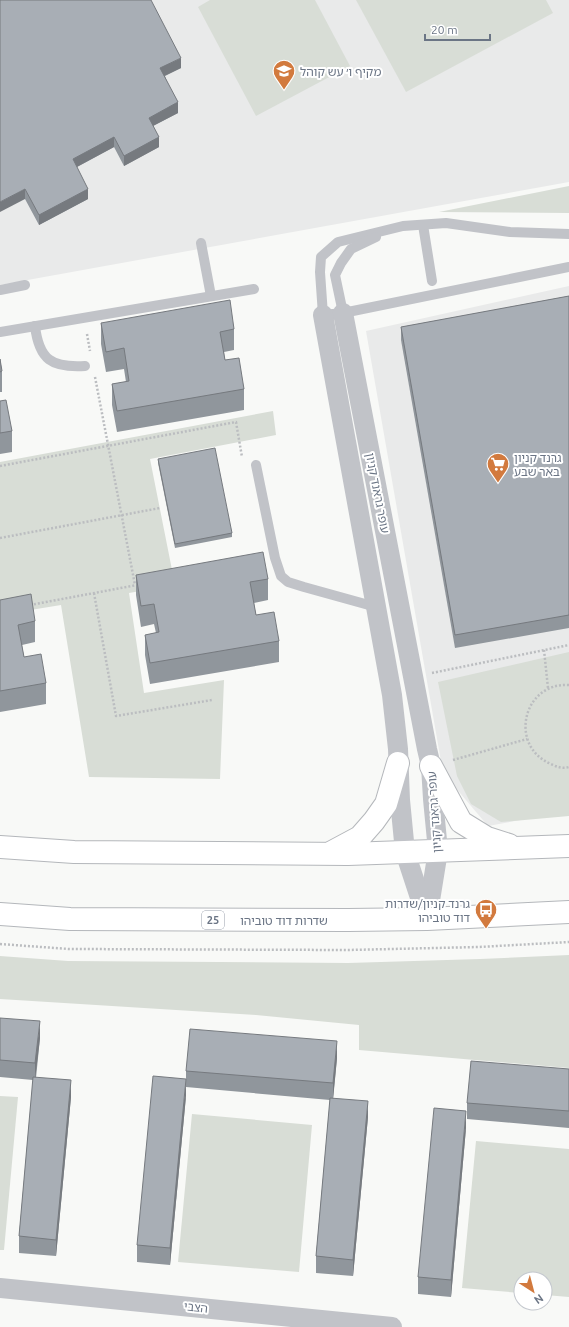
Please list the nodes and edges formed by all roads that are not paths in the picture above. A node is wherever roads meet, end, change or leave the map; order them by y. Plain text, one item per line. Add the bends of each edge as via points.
1 (423, 225) junction
2 (390, 229) junction
3 (569, 234) edge
4 (201, 243) dead end
5 (569, 267) edge
6 (432, 281) dead end
7 (25, 285) dead end
8 (254, 289) dead end
9 (0, 290) edge
10 (211, 296) junction
11 (343, 313) junction
12 (323, 315) junction
13 (35, 326) junction
14 (0, 332) edge
15 (89, 368) road end
16 (256, 465) dead end
17 (376, 607) junction
18 (398, 763) junction
19 (431, 766) junction
20 (569, 846) edge
21 (0, 847) edge
22 (520, 848) junction
23 (438, 851) junction
24 (405, 852) junction
25 (329, 854) junction
26 (569, 912) edge
27 (0, 914) edge
28 (427, 919) junction
29 (0, 1288) edge
30 (392, 1327) edge

1 - 2 lane
1 - 3 lane via 446,224 510,232
1 - 6 lane
2 - 11 lane via 351,249 341,263 335,275
2 - 12 lane via 338,242 322,257 320,272
4 - 10 lane
5 - 11 lane
7 - 9 lane
8 - 10 lane
10 - 13 lane
11 - 12 lane
11 - 19 street, עופר גראנד קניון
12 - 17 street, עופר גראנד קניון
13 - 14 lane
13 - 15 lane via 39,345 47,358 64,366
16 - 17 lane via 281,576 288,582
17 - 18 street, עופר גראנד קניון via 392,695
18 - 24 street, עופר גראנד קניון
18 - 25 highway via 386,804 374,821 360,837
19 - 22 highway via 461,822 487,838
19 - 23 street, עופר גראנד קניון
20 - 22 highway
21 - 25 highway via 74,852
22 - 23 highway
23 - 24 highway
23 - 28 street, עופר גראנד קניון
24 - 25 highway
24 - 28 street, עופר גראנד קניון
26 - 28 highway, שדרות דוד טוביהו / 25
27 - 28 highway, שדרות דוד טוביהו / 25 via 70,919
29 - 30 street, הצבי

